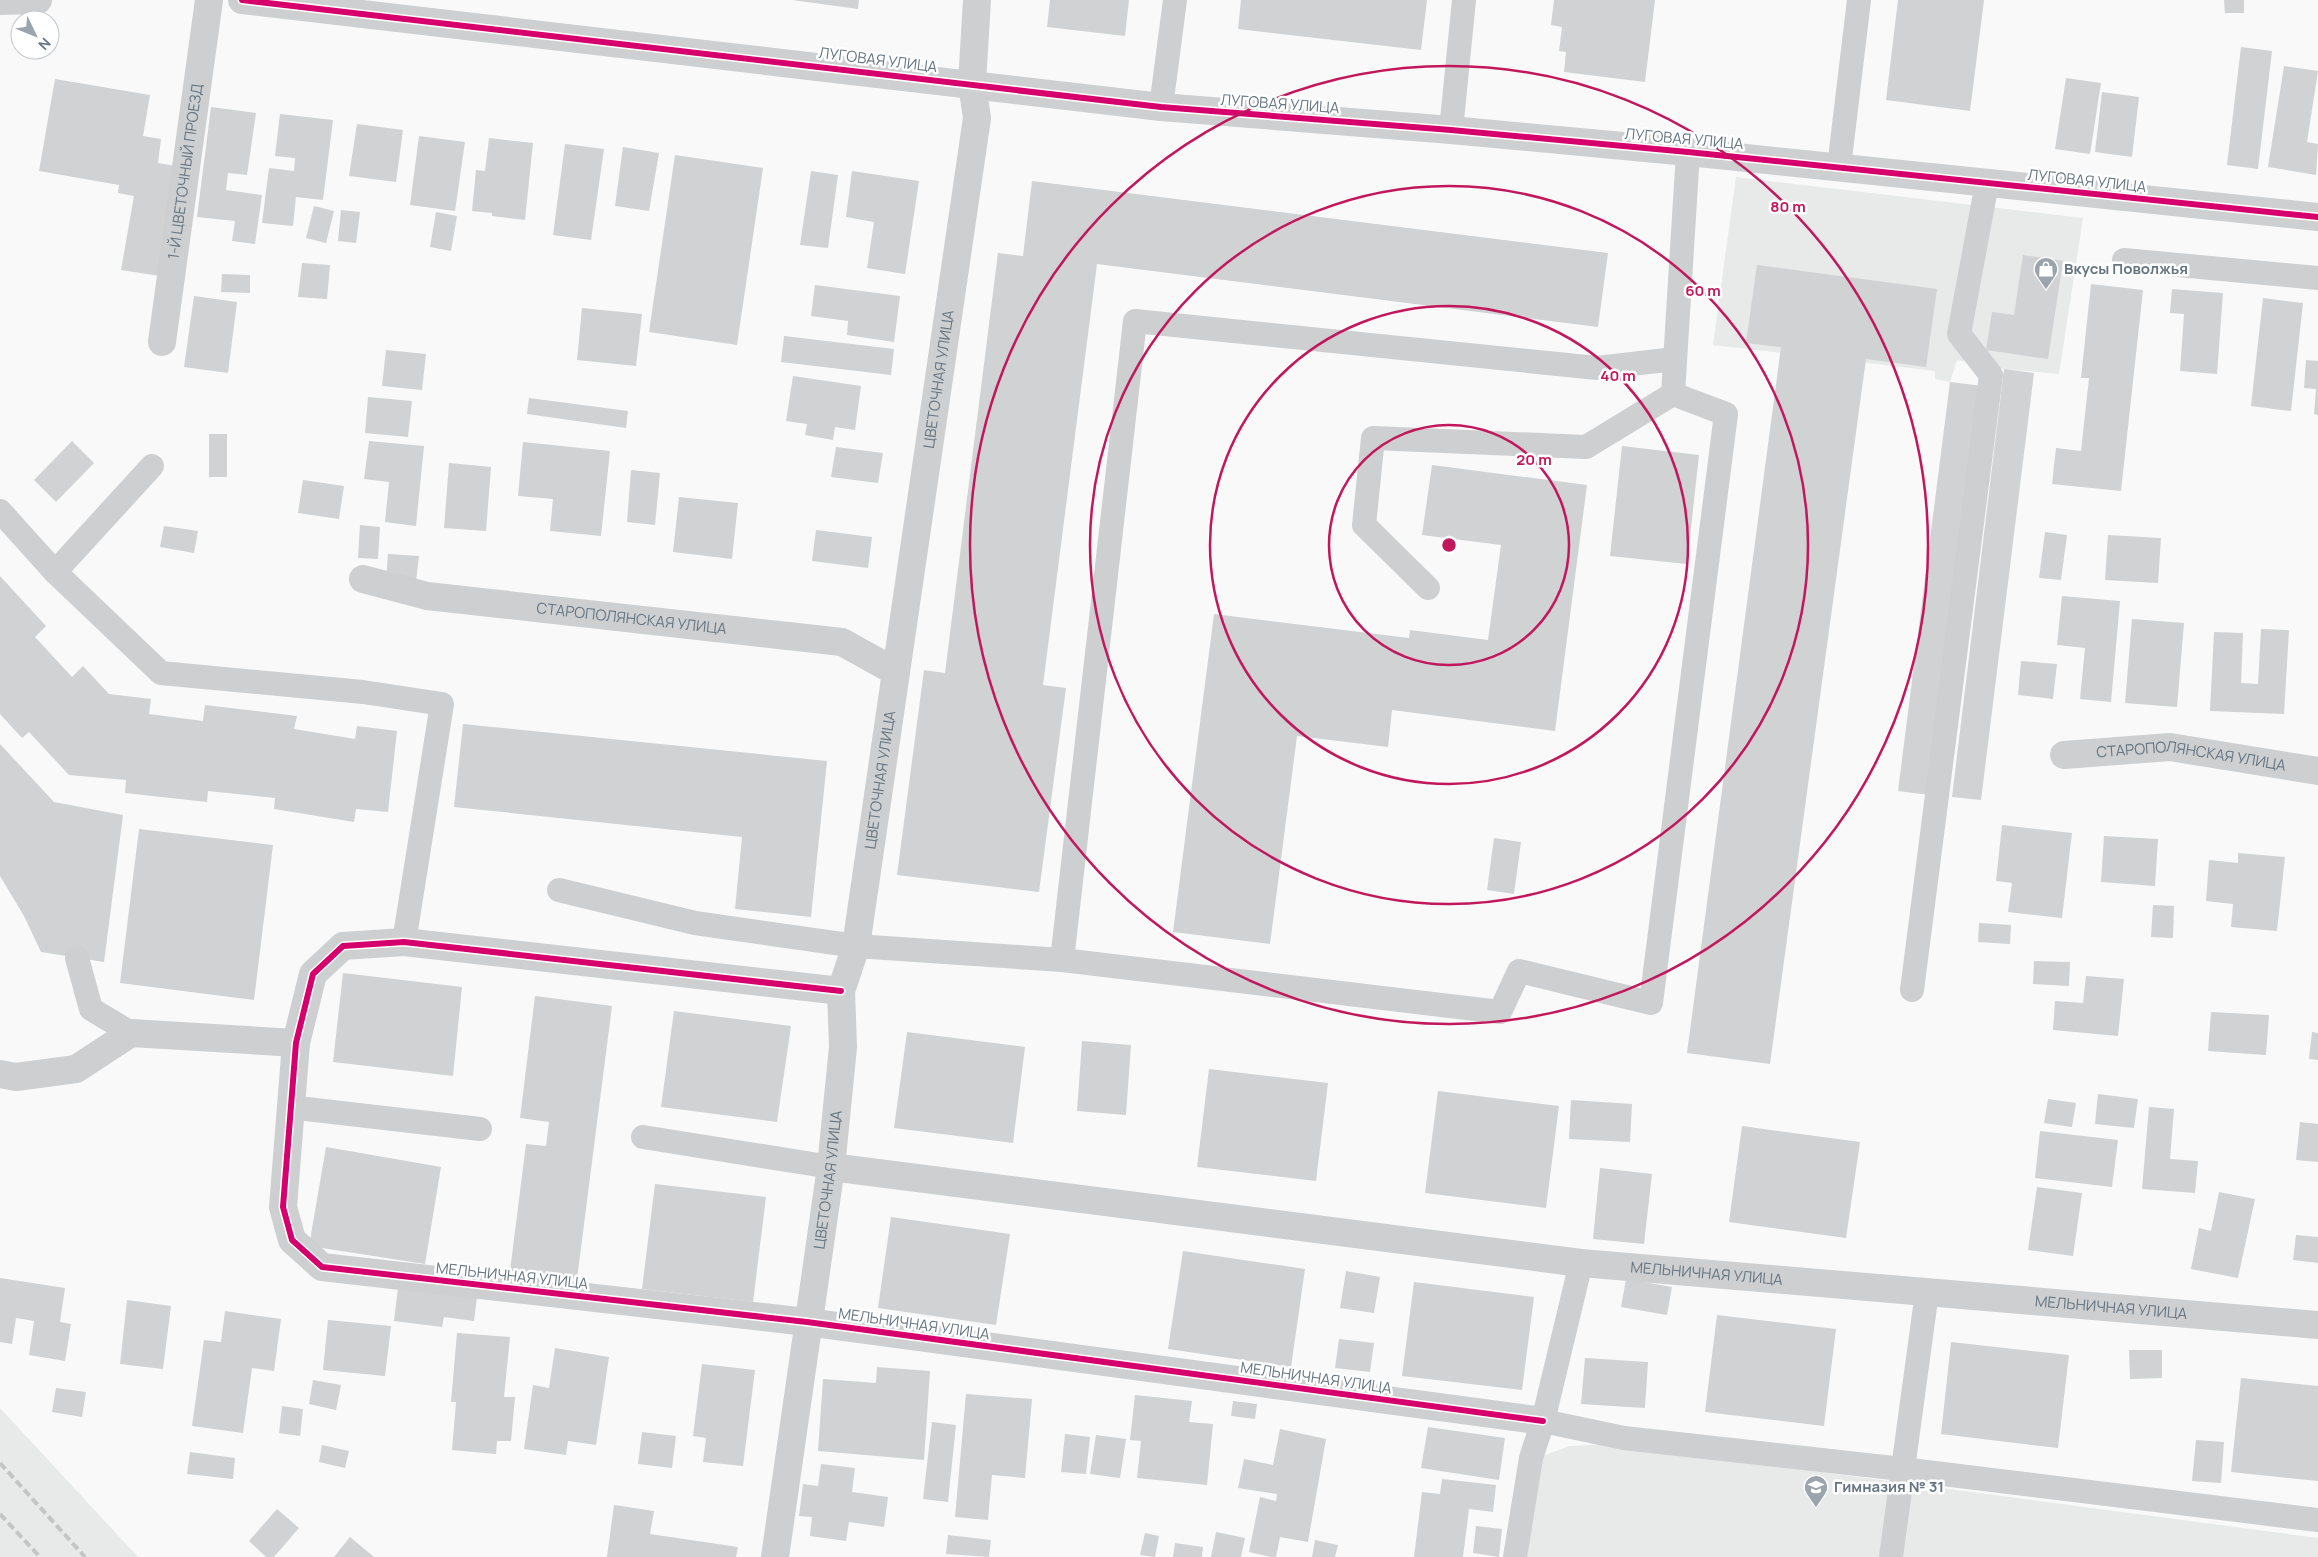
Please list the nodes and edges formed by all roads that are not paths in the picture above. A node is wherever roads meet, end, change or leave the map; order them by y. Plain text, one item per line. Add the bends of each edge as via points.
1 (0, 0) edge
2 (10, 0) edge
3 (38, 0) edge
4 (209, 0) edge
5 (242, 0) edge
6 (977, 0) edge
7 (1175, 0) edge
8 (1464, 0) edge
9 (1859, 0) edge
10 (972, 84) junction
11 (1161, 107) junction
12 (1451, 130) junction
13 (1688, 152) junction
14 (1839, 167) junction
15 (1987, 183) junction
16 (2318, 217) edge
17 (2124, 260) dead end
18 (2318, 278) edge
19 (162, 342) dead end
20 (1675, 360) junction
21 (1672, 394) junction
22 (152, 466) dead end
23 (0, 511) edge
24 (55, 572) junction
25 (363, 579) dead end
26 (1428, 588) dead end
27 (896, 672) junction
28 (2064, 755) dead end
29 (2318, 771) edge
30 (559, 890) dead end
31 (404, 942) junction
32 (856, 946) junction
33 (77, 958) dead end
34 (1062, 960) junction
35 (1912, 990) dead end
36 (840, 991) junction
37 (131, 1033) junction
38 (296, 1043) junction
39 (0, 1074) edge
40 (289, 1107) junction
41 (480, 1129) dead end
42 (644, 1137) dead end
43 (830, 1167) junction
44 (1581, 1263) junction
45 (1927, 1292) junction
46 (807, 1322) junction
47 (2318, 1325) edge
48 (1543, 1422) junction
49 (1902, 1469) junction
50 (2318, 1520) edge
51 (775, 1557) edge
52 (1515, 1557) edge
53 (1891, 1557) edge

1 - 2 street
2 - 3 street
4 - 19 street, 1-Й ЦВЕТОЧНЫЙ ПРОЕЗД
5 - 10 street, ЛУГОВАЯ УЛИЦА
6 - 10 street, ЦВЕТОЧНАЯ УЛИЦА
7 - 11 lane
8 - 12 lane
9 - 14 lane
10 - 11 street, ЛУГОВАЯ УЛИЦА
10 - 27 street, ЦВЕТОЧНАЯ УЛИЦА via 977,118
11 - 12 street, ЛУГОВАЯ УЛИЦА
12 - 13 street, ЛУГОВАЯ УЛИЦА
13 - 14 street, ЛУГОВАЯ УЛИЦА
13 - 20 lane
14 - 15 street, ЛУГОВАЯ УЛИЦА
15 - 16 street, ЛУГОВАЯ УЛИЦА
15 - 35 lane via 1959,334 1991,376
17 - 18 lane
20 - 21 lane
20 - 34 lane via 1597,368 1134,321
21 - 26 lane via 1586,447 1373,438 1364,524
21 - 34 lane via 1726,414 1651,1003 1519,971 1500,1012
22 - 24 lane
23 - 24 lane
24 - 31 lane via 161,673 363,692 442,704
25 - 27 street, СТАРОПОЛЯНСКАЯ УЛИЦА via 427,596 842,642
27 - 32 street, ЦВЕТОЧНАЯ УЛИЦА
28 - 29 street, СТАРОПОЛЯНСКАЯ УЛИЦА via 2170,747
30 - 32 lane via 695,923
31 - 36 street, МЕЛЬНИЧНАЯ УЛИЦА
31 - 38 street, МЕЛЬНИЧНАЯ УЛИЦА via 343,946 313,974
32 - 34 lane
32 - 36 street, ЦВЕТОЧНАЯ УЛИЦА
33 - 37 lane via 91,1009
36 - 43 street, ЦВЕТОЧНАЯ УЛИЦА via 843,1047
37 - 38 street
37 - 39 street via 76,1068 16,1077
38 - 40 street, МЕЛЬНИЧНАЯ УЛИЦА
40 - 41 lane
40 - 46 street, МЕЛЬНИЧНАЯ УЛИЦА via 283,1207 292,1240 322,1267
42 - 43 lane
43 - 44 street, МЕЛЬНИЧНАЯ УЛИЦА
43 - 46 street, ЦВЕТОЧНАЯ УЛИЦА
44 - 45 street, МЕЛЬНИЧНАЯ УЛИЦА
44 - 48 lane
45 - 47 street, МЕЛЬНИЧНАЯ УЛИЦА
45 - 49 lane
46 - 48 street, МЕЛЬНИЧНАЯ УЛИЦА
46 - 51 street, ЦВЕТОЧНАЯ УЛИЦА
48 - 49 lane via 1624,1438
48 - 52 lane via 1531,1458
49 - 50 lane
49 - 53 lane

